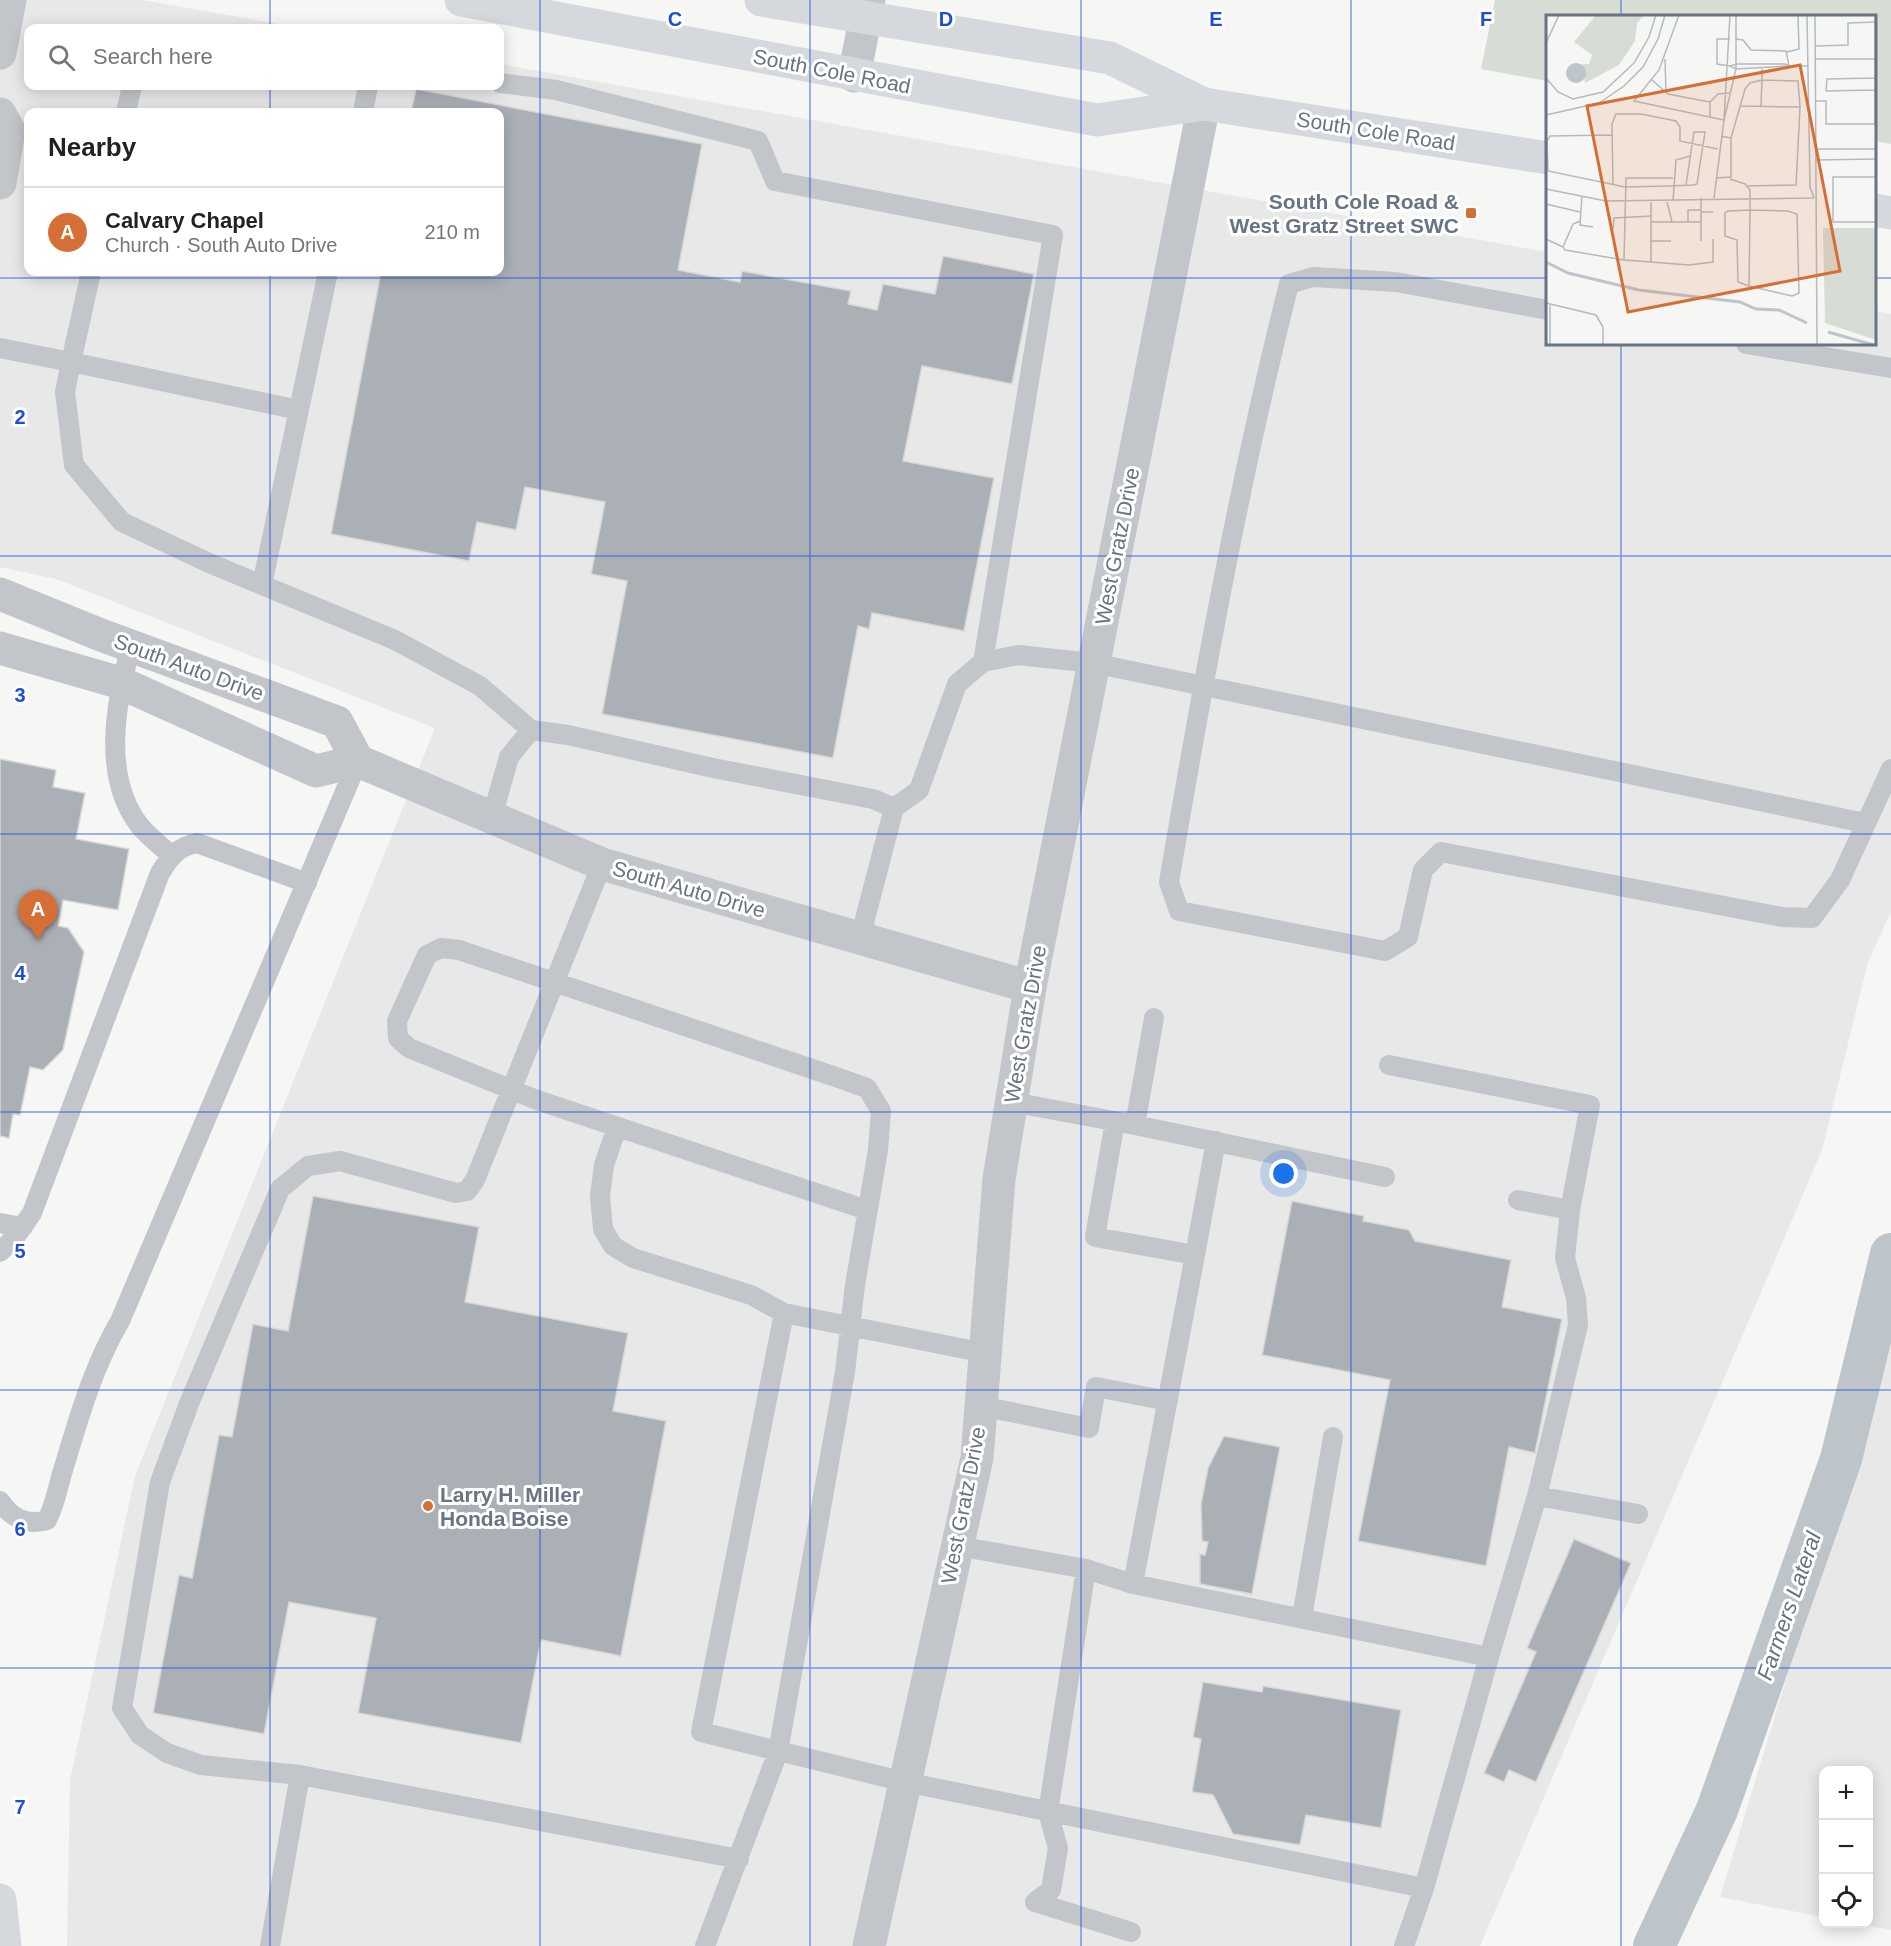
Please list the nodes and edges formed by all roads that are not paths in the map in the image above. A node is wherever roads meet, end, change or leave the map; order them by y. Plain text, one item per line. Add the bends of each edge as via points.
1 (10, 0) edge
2 (461, 0) edge
3 (768, 1) edge
4 (867, 9) edge
5 (0, 53) edge
6 (854, 76) junction
7 (504, 84) edge
8 (131, 90) edge
9 (367, 90) edge
10 (1204, 104) junction
11 (127, 108) edge
12 (364, 108) edge
13 (0, 114) edge
14 (1546, 158) edge
15 (0, 183) edge
16 (1876, 210) edge
17 (1891, 213) edge
18 (90, 276) edge
19 (327, 276) edge
20 (1546, 310) edge
21 (1752, 345) edge
22 (0, 348) edge
23 (71, 362) junction
24 (1891, 368) edge
25 (299, 410) junction
26 (262, 585) junction
27 (0, 594) edge
28 (131, 646) junction
29 (0, 648) edge
30 (983, 662) junction
31 (1094, 663) junction
32 (121, 683) junction
33 (1203, 686) junction
34 (531, 730) junction
35 (358, 761) junction
36 (1891, 769) edge
37 (894, 808) junction
38 (492, 817) junction
39 (1865, 823) junction
40 (171, 855) junction
41 (602, 864) junction
42 (306, 883) junction
43 (860, 938) junction
44 (555, 984) junction
45 (1030, 987) junction
46 (1154, 1018) dead end
47 (1389, 1065) dead end
48 (512, 1090) junction
49 (1012, 1102) junction
50 (1115, 1121) junction
51 (1135, 1125) junction
52 (617, 1127) junction
53 (1216, 1142) junction
54 (1385, 1177) dead end
55 (1518, 1200) dead end
56 (867, 1210) junction
57 (1570, 1210) junction
58 (0, 1223) edge
59 (23, 1227) junction
60 (0, 1252) edge
61 (1195, 1255) junction
62 (784, 1313) junction
63 (851, 1327) junction
64 (985, 1353) junction
65 (1168, 1401) junction
66 (981, 1406) junction
67 (1333, 1437) dead end
68 (1537, 1496) junction
69 (0, 1501) edge
70 (1638, 1514) dead end
71 (958, 1546) junction
72 (1086, 1569) junction
73 (1132, 1584) junction
74 (1302, 1617) junction
75 (1489, 1657) junction
76 (778, 1752) junction
77 (300, 1775) junction
78 (905, 1782) junction
79 (1048, 1812) junction
80 (739, 1859) junction
81 (1424, 1888) junction
82 (0, 1900) edge
83 (1131, 1932) dead end
84 (5, 1946) edge
85 (270, 1946) edge
86 (705, 1946) edge
87 (869, 1946) edge
88 (1404, 1946) edge

1 - 5 street
2 - 6 main road, South Cole Road
3 - 4 main road, South Cole Road
4 - 6 street
4 - 10 main road, South Cole Road via 1110,58
6 - 10 main road, South Cole Road via 1097,120
7 - 30 lane via 556,90 758,141 775,181 1053,236
8 - 11 lane
9 - 12 lane
10 - 14 main road, South Cole Road
10 - 31 street, West Gratz Drive
13 - 15 street via 9,130
16 - 17 main road
18 - 23 lane
19 - 25 lane
20 - 33 lane via 1396,282 1313,277 1289,284
21 - 24 lane
22 - 23 lane
23 - 25 lane
23 - 26 lane via 65,392 74,465 122,522
25 - 26 lane
26 - 34 lane via 395,640 480,686
27 - 28 street, South Auto Drive
28 - 32 lane
28 - 35 street, South Auto Drive via 337,722
29 - 32 street, South Auto Drive
30 - 31 lane via 1018,655
30 - 37 lane via 957,684 920,790
31 - 33 lane
31 - 45 street, West Gratz Drive
32 - 35 street, South Auto Drive via 316,771
32 - 40 lane via 116,767 125,799 140,826
33 - 39 lane
33 - 39 lane via 1169,882 1179,911 1385,951 1408,937 1423,870 1441,852 1770,915 1812,918 1840,880
34 - 37 lane via 873,799
34 - 38 lane via 509,757
35 - 38 street, South Auto Drive
35 - 42 lane
36 - 39 lane
37 - 43 lane
38 - 41 street, South Auto Drive
40 - 42 lane via 185,845 197,843
40 - 59 lane via 160,873 32,1213
41 - 43 street, South Auto Drive
41 - 44 lane
42 - 69 lane via 120,1322 91,1380 48,1520 24,1521 7,1512
43 - 45 street, South Auto Drive
44 - 48 lane
44 - 48 lane via 459,950 441,948 427,955 398,1021 398,1038 409,1048
44 - 56 lane via 867,1088 881,1111
45 - 49 street, West Gratz Drive
46 - 51 lane
47 - 57 lane via 1590,1105
48 - 52 lane
48 - 77 lane via 476,1180 467,1191 456,1193 340,1161 308,1166 280,1189 160,1482 122,1708 140,1735 167,1753 201,1765
49 - 50 lane
49 - 64 street, West Gratz Drive via 999,1179
50 - 51 lane
50 - 61 lane via 1095,1237
51 - 53 lane
52 - 56 lane
52 - 62 lane via 604,1165 600,1196 603,1228 613,1246 633,1258 751,1295
53 - 54 lane
53 - 61 lane
55 - 57 lane
56 - 63 lane
57 - 68 lane via 1565,1258 1576,1298 1578,1325
58 - 59 lane
59 - 60 lane
61 - 65 lane
62 - 63 lane
62 - 76 lane via 701,1732
63 - 64 lane
63 - 76 lane
64 - 66 street, West Gratz Drive
65 - 66 lane via 1096,1387 1089,1428
65 - 73 lane
66 - 71 street, West Gratz Drive via 977,1458
67 - 74 lane
68 - 70 lane
68 - 75 lane
71 - 72 lane
71 - 78 street, West Gratz Drive
72 - 73 lane
72 - 79 lane
73 - 74 lane
74 - 75 lane
75 - 81 lane
76 - 78 lane
76 - 80 lane
77 - 80 lane
77 - 85 lane
78 - 79 lane
78 - 87 street, West Gratz Drive
79 - 81 lane
79 - 83 lane via 1058,1848 1051,1890 1035,1902
80 - 86 lane
81 - 88 lane
82 - 84 main road

